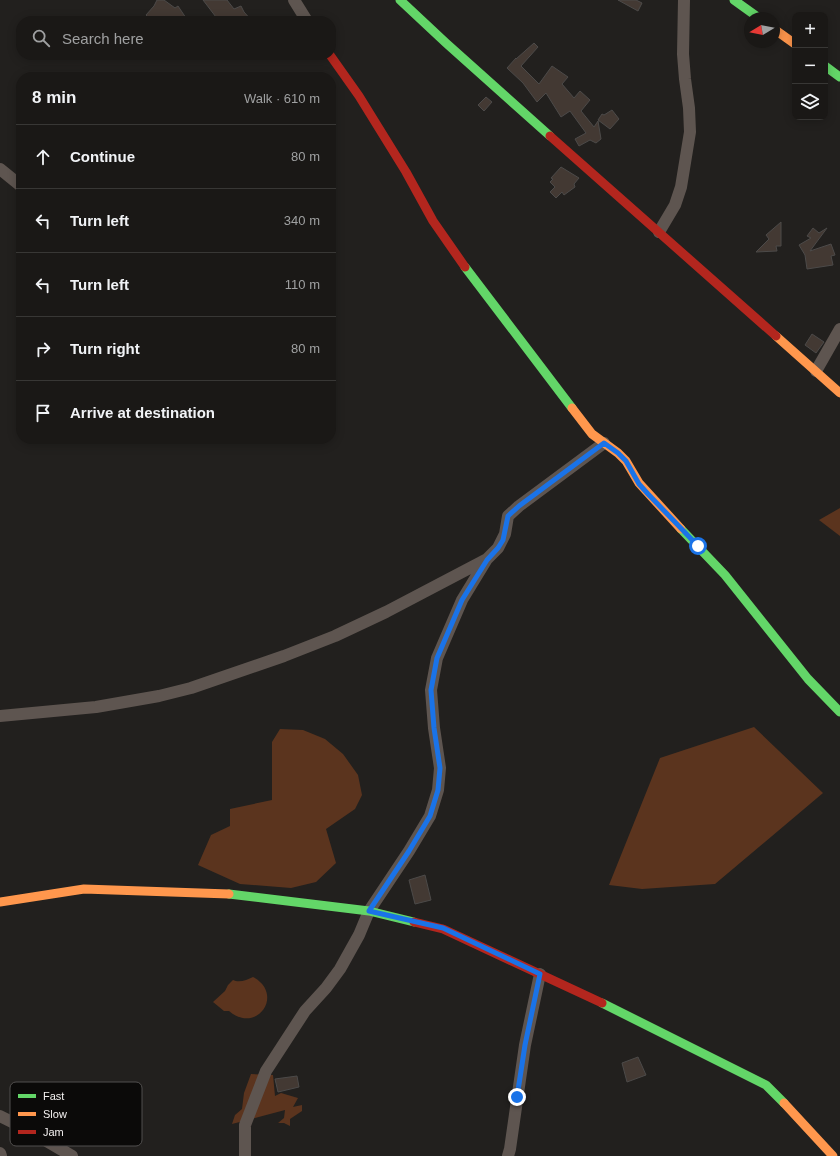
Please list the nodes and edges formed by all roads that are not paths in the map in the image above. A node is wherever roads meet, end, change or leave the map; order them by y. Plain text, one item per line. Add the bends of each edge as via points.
1 (294, 0) edge
2 (400, 0) edge
3 (684, 0) edge
4 (734, 0) edge
5 (751, 12) edge
6 (304, 16) edge
7 (780, 33) edge
8 (792, 42) edge
9 (334, 60) edge
10 (828, 68) edge
11 (840, 77) edge
12 (0, 169) edge
13 (16, 182) edge
14 (659, 232) junction
15 (840, 329) edge
16 (816, 371) junction
17 (840, 393) edge
18 (604, 443) junction
19 (487, 560) junction
20 (840, 712) edge
21 (0, 716) edge
22 (0, 902) edge
23 (369, 911) junction
24 (540, 974) junction
25 (0, 1116) edge
26 (10, 1121) edge
27 (55, 1146) edge
28 (0, 1153) edge
29 (1, 1156) edge
30 (72, 1156) edge
31 (245, 1156) edge
32 (508, 1156) edge
33 (833, 1156) edge

1 - 6 street
2 - 14 street
3 - 14 street via 684,66 690,132 681,187 675,205
4 - 5 street
7 - 8 street
9 - 18 street via 359,96 446,241 570,406 592,434
10 - 11 street
12 - 13 street
14 - 16 street
15 - 16 street
16 - 17 street
18 - 19 street via 508,516 503,540
18 - 20 street via 626,461 639,484 725,575 808,679
19 - 21 street via 335,636 191,688 96,707
19 - 23 street via 462,600 437,658 431,690 440,768 438,790 430,816
22 - 23 street via 84,889 235,894
23 - 24 street via 443,928
23 - 31 street via 360,935 340,969 305,1012 266,1071 245,1125
24 - 32 street via 525,1045
24 - 33 street via 766,1085
25 - 26 street
27 - 30 street
28 - 29 street

